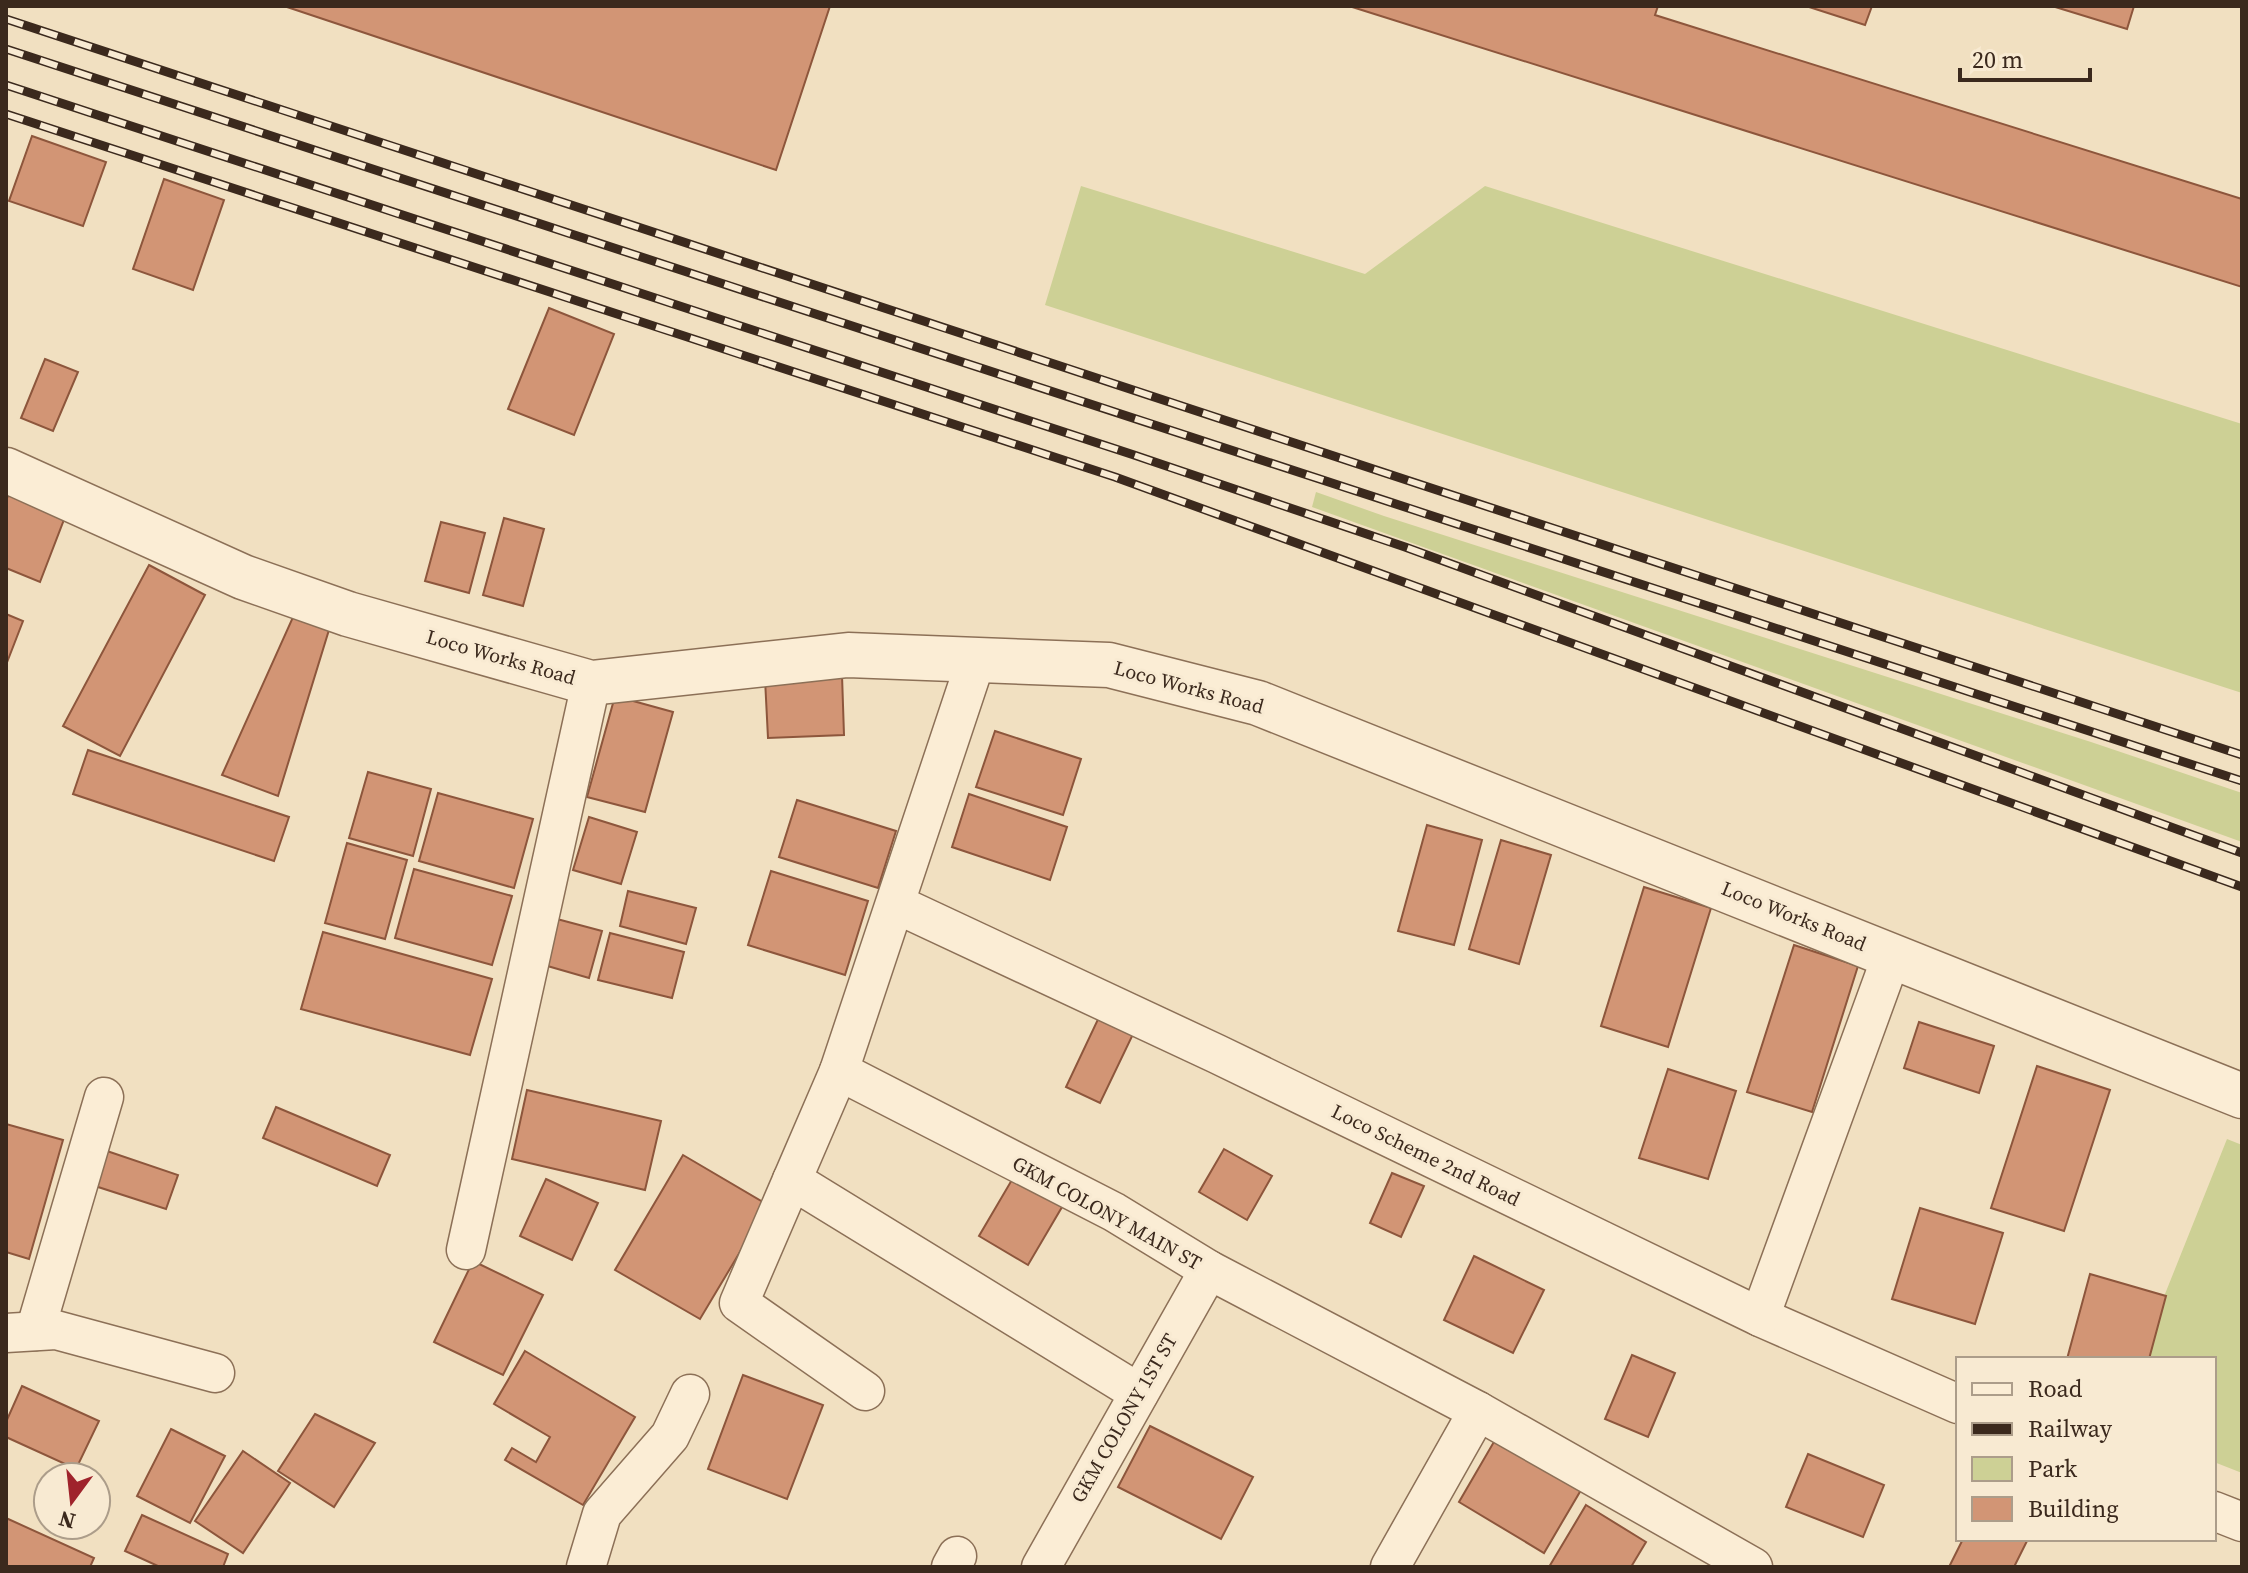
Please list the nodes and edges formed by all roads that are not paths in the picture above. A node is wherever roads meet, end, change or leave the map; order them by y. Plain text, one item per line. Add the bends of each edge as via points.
1 (6, 470) edge
2 (976, 660) junction
3 (591, 683) junction
4 (896, 904) junction
5 (1892, 955) junction
6 (839, 1071) junction
7 (2242, 1096) edge
8 (104, 1097) dead end
9 (792, 1180) junction
10 (466, 1250) dead end
11 (1209, 1270) junction
12 (1760, 1317) junction
13 (21, 1332) edge
14 (215, 1373) dead end
15 (865, 1391) dead end
16 (1139, 1393) junction
17 (690, 1394) dead end
18 (1956, 1403) edge
19 (1478, 1411) junction
20 (2216, 1512) edge
21 (2242, 1522) edge
22 (1729, 1562) edge
23 (586, 1567) edge
24 (1041, 1567) edge
25 (1390, 1567) edge

1 - 3 street, Loco Works Road via 243,577 348,614
2 - 3 street, Loco Works Road via 848,655
2 - 4 street
2 - 5 street, Loco Works Road via 1109,665 1258,703
3 - 10 street
4 - 6 street
4 - 12 street, Loco Scheme 2nd Road
5 - 7 street, Loco Works Road
5 - 12 street
6 - 9 street
6 - 11 street, GKM COLONY MAIN ST via 1114,1212
8 - 13 street
9 - 15 street via 739,1303
9 - 16 street
11 - 16 street, GKM COLONY 1ST ST
11 - 19 street, GKM COLONY MAIN ST
12 - 18 street, Loco Scheme 2nd Road
13 - 14 street via 56,1330
16 - 24 street, GKM COLONY 1ST ST
17 - 23 street via 670,1436 602,1514
19 - 22 street, GKM COLONY MAIN ST
19 - 25 street
20 - 21 street

